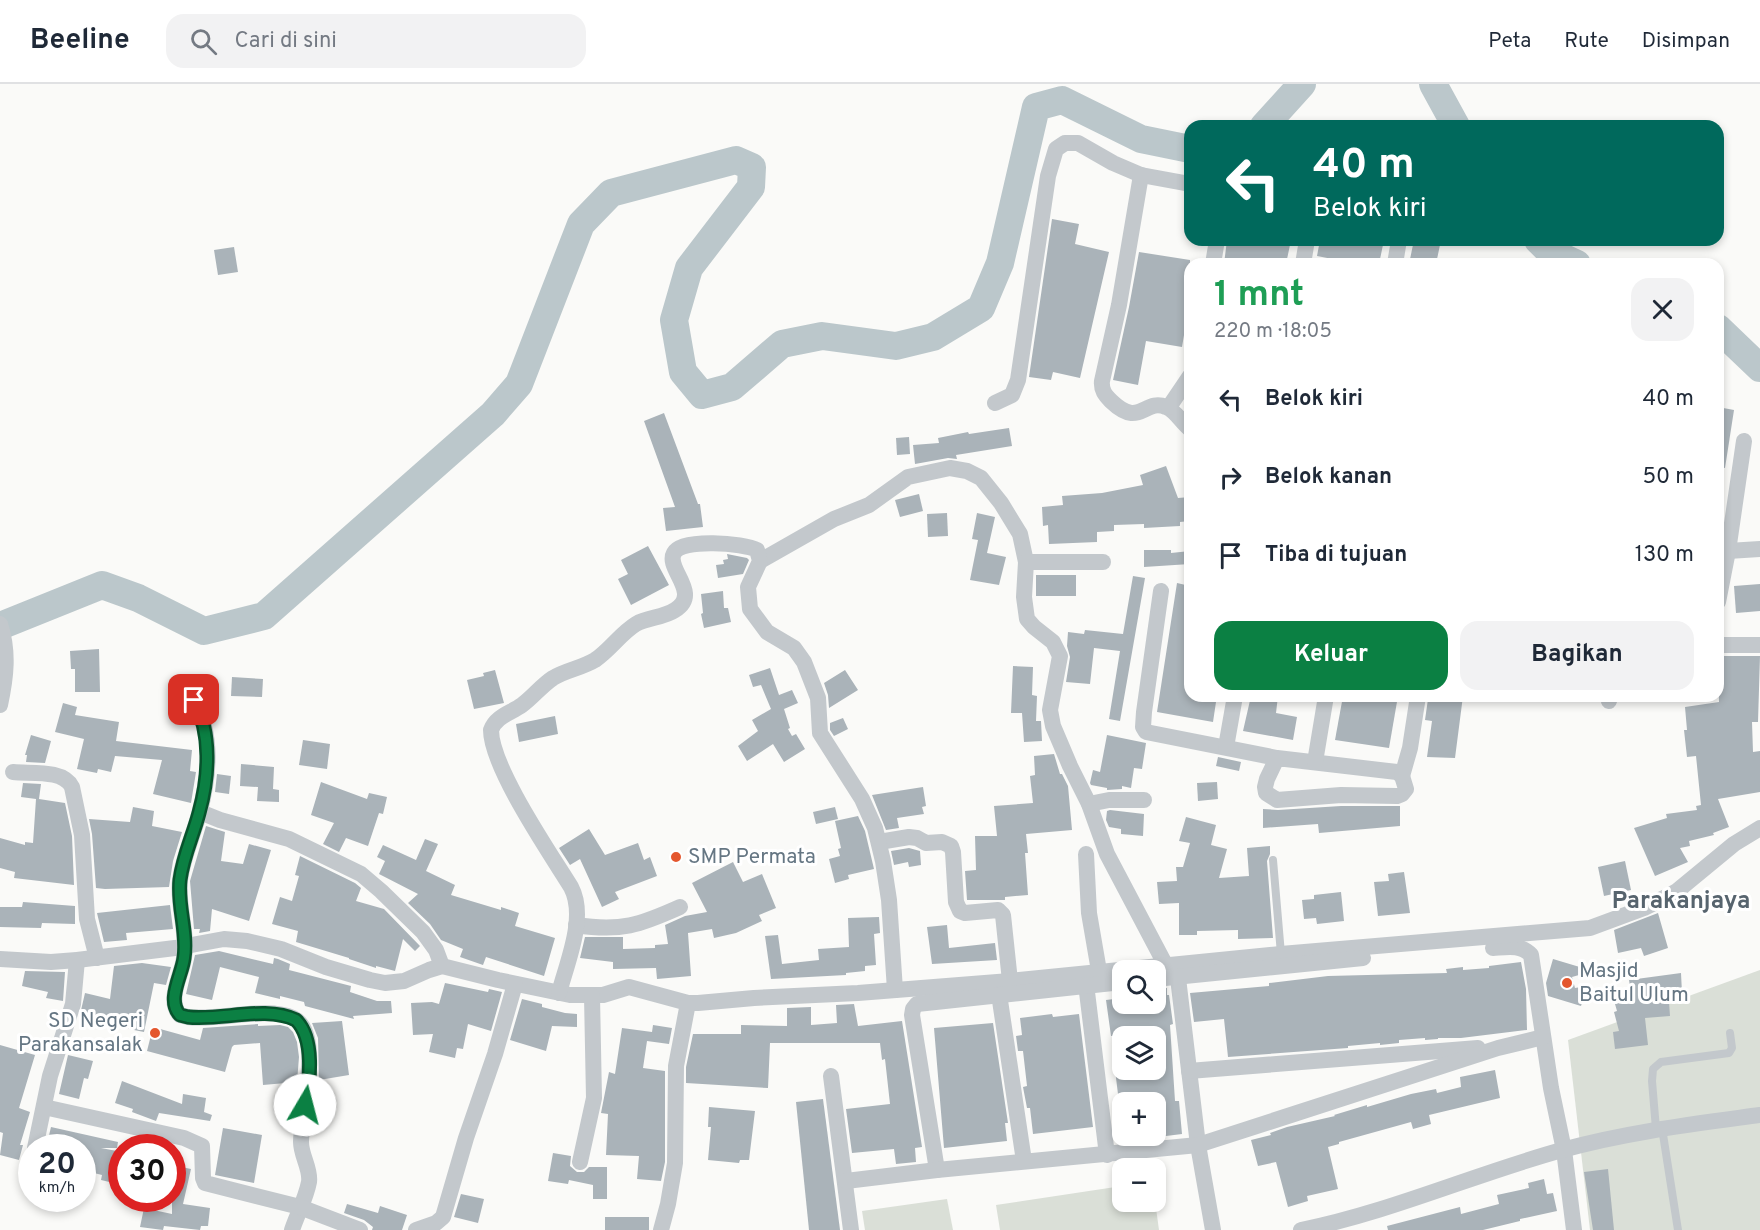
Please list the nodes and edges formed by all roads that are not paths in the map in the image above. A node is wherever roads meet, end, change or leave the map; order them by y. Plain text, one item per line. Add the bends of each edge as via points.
1 (1141, 175) junction
2 (1184, 183) edge
3 (1184, 385) edge
4 (995, 403) dead end
5 (1169, 407) junction
6 (1184, 423) edge
7 (1744, 441) dead end
8 (1760, 549) edge
9 (1728, 551) junction
10 (760, 561) junction
11 (1026, 562) junction
12 (1103, 562) dead end
13 (1724, 571) edge
14 (1161, 591) dead end
15 (1, 628) edge
16 (1724, 645) edge
17 (1760, 645) edge
18 (185, 691) dead end
19 (1234, 702) edge
20 (1325, 702) edge
21 (1417, 702) edge
22 (0, 705) edge
23 (1226, 747) junction
24 (1277, 758) junction
25 (1315, 762) junction
26 (14, 772) dead end
27 (1402, 776) junction
28 (1144, 800) dead end
29 (1089, 804) junction
30 (200, 812) junction
31 (1760, 828) edge
32 (879, 842) junction
33 (1086, 854) dead end
34 (1273, 860) dead end
35 (680, 907) dead end
36 (576, 925) junction
37 (186, 947) junction
38 (1281, 954) junction
39 (97, 958) junction
40 (0, 959) edge
41 (77, 960) junction
42 (1163, 960) edge
43 (1166, 964) edge
44 (442, 966) junction
45 (1112, 970) edge
46 (1099, 971) junction
47 (1178, 978) junction
48 (1166, 979) edge
49 (1010, 981) junction
50 (1112, 983) edge
51 (515, 984) junction
52 (1086, 984) junction
53 (895, 990) junction
54 (558, 993) junction
55 (999, 994) junction
56 (592, 996) junction
57 (687, 1003) junction
58 (1730, 1033) dead end
59 (1543, 1037) junction
60 (1498, 1048) junction
61 (1189, 1071) junction
62 (831, 1077) dead end
63 (44, 1107) junction
64 (1760, 1115) edge
65 (1659, 1129) junction
66 (39, 1134) edge
67 (1198, 1145) junction
68 (1564, 1150) junction
69 (1107, 1155) junction
70 (1024, 1161) junction
71 (580, 1162) dead end
72 (937, 1170) junction
73 (846, 1181) junction
74 (300, 1207) junction
75 (292, 1230) edge
76 (360, 1230) edge
77 (416, 1230) edge
78 (661, 1230) edge
79 (851, 1230) edge
80 (1213, 1230) edge
81 (1301, 1230) edge
82 (1574, 1230) edge
83 (1678, 1230) edge

1 - 2 street
1 - 4 street via 1078,143 1065,143 1056,149 1048,176 1018,380 1012,395
1 - 5 street via 1102,386 1108,398 1129,414 1155,406
3 - 5 street
5 - 6 street
7 - 9 street
8 - 9 street
9 - 13 street
10 - 11 street via 869,504 903,479 960,468 981,478 993,492 1020,534
10 - 32 street via 748,587 750,609 767,632 794,648 804,662 818,698 820,733 862,799
10 - 36 street via 757,550 750,546 679,547 672,556 685,589 680,606 636,624 595,660 555,677 522,706 493,724 493,747 506,776 575,894
11 - 12 street
11 - 29 street via 1024,597 1028,618 1053,642 1060,657 1050,710 1053,726
14 - 23 street via 1142,731
15 - 22 street via 7,661
16 - 17 street
18 - 30 street via 194,700 205,727 206,766
19 - 23 street
20 - 25 street
21 - 27 street
23 - 24 street
24 - 25 street
24 - 27 street via 1265,787 1266,793 1277,800 1397,796 1406,789
25 - 27 street via 1397,772
26 - 39 street via 61,777 72,787 82,835 85,907
28 - 29 street
29 - 42 street via 1107,854
30 - 37 street via 180,879
30 - 44 street via 289,839 360,874 423,932
31 - 38 street via 1672,894 1590,928
32 - 49 street via 909,837 951,846 960,911 998,910 1003,915
32 - 53 street via 889,900
33 - 46 street via 1089,913
34 - 38 lane
35 - 36 street via 624,928
36 - 54 street
37 - 39 street
37 - 44 street via 224,939 247,941 385,983 404,981
37 - 74 street via 175,997 180,1015 279,1015 296,1020 302,1027 310,1064 301,1143 309,1178
38 - 43 street
39 - 41 street
40 - 41 street
41 - 63 street via 73,1004
44 - 51 street
45 - 46 street
46 - 49 street
47 - 48 street
47 - 59 street via 1383,956 1520,948 1530,955
47 - 61 street
49 - 53 street
50 - 52 street
51 - 54 street
51 - 77 street via 443,1217
52 - 55 street
52 - 69 street
53 - 57 street
54 - 56 street
55 - 70 street
55 - 72 street via 925,1002 913,1009
56 - 57 street via 629,987
56 - 71 street via 594,1098
57 - 78 street via 676,1066 675,1163
58 - 65 lane via 1729,1053 1661,1062 1653,1069
59 - 60 street
59 - 68 street
60 - 61 street
60 - 67 street
61 - 67 street
62 - 73 street
63 - 66 street
63 - 74 street via 184,1138 202,1146 206,1183
64 - 65 street
65 - 68 street
65 - 83 lane
67 - 69 street
67 - 80 street
68 - 81 street
68 - 82 street
69 - 70 street
70 - 72 street
72 - 73 street
73 - 79 street
74 - 75 street
74 - 76 street

